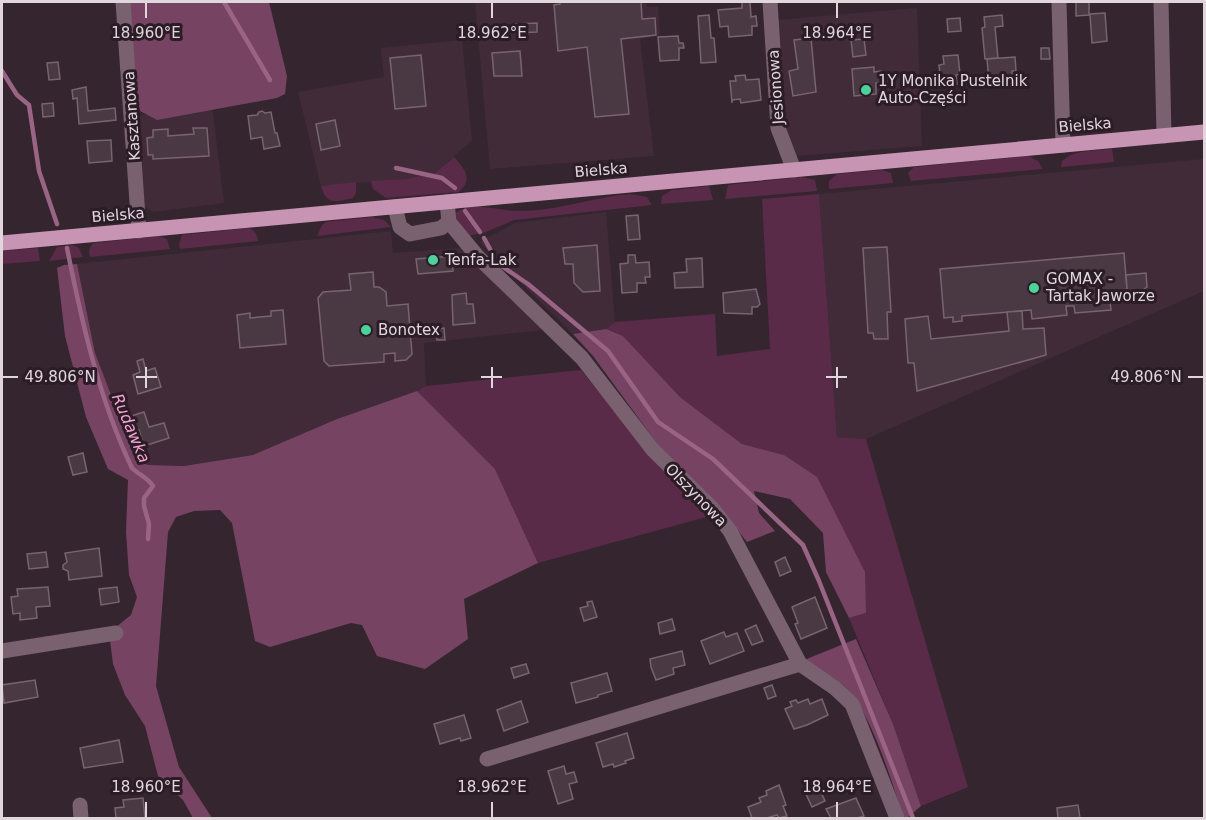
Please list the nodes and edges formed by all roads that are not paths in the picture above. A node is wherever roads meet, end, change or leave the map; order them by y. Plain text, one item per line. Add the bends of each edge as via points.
1 (123, 2) edge
2 (770, 2) edge
3 (1059, 2) edge
4 (1161, 2) edge
5 (1204, 132) edge
6 (1164, 136) junction
7 (1063, 145) junction
8 (794, 170) junction
9 (447, 202) junction
10 (395, 207) junction
11 (449, 222) junction
12 (139, 231) junction
13 (2, 243) edge
14 (116, 633) dead end
15 (2, 651) edge
16 (800, 664) junction
17 (487, 759) dead end
18 (897, 819) edge

1 - 12 street, Kasztanowa
2 - 8 street, Jesionowa via 778,128
3 - 7 street
4 - 6 street
5 - 6 main road, Bielska
6 - 7 main road, Bielska
7 - 8 main road, Bielska
8 - 9 main road, Bielska
9 - 10 main road, Bielska
9 - 11 street
10 - 11 street via 400,227 410,234 441,228
10 - 12 main road, Bielska
11 - 16 street, Olszynowa via 478,257 582,358 652,450 712,508 745,557
12 - 13 main road, Bielska
14 - 15 street
16 - 17 street
16 - 18 street, Olszynowa via 852,704

